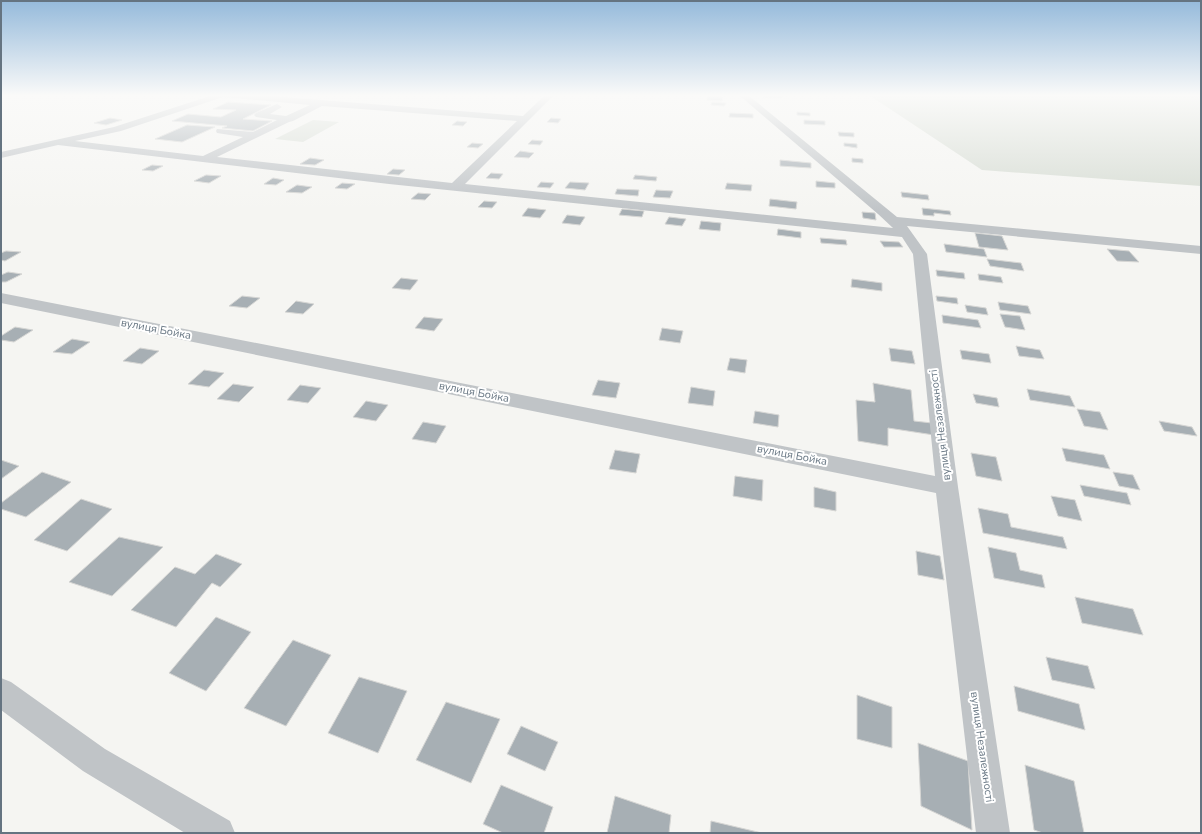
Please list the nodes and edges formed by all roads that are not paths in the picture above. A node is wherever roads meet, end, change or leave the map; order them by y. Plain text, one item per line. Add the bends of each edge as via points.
1 (96, 134) edge
2 (245, 134) edge
3 (509, 134) edge
4 (789, 134) edge
5 (254, 135) junction
6 (272, 137) dead end
7 (61, 142) junction
8 (225, 149) junction
9 (248, 152) dead end
10 (1, 155) edge
11 (205, 159) junction
12 (455, 186) junction
13 (900, 227) junction
14 (1201, 250) edge
15 (1, 298) edge
16 (947, 486) junction
17 (1, 692) edge
18 (218, 833) edge
19 (993, 833) edge

1 - 7 street
2 - 5 street
3 - 12 street
4 - 13 street, вулиця Незалежності
5 - 6 street
5 - 8 street
7 - 10 street
7 - 11 street
8 - 9 street
8 - 11 street
11 - 12 street
12 - 13 street
13 - 14 street
13 - 16 street, вулиця Незалежності via 920,254
15 - 16 street, вулиця Бойка
16 - 19 street, вулиця Незалежності
17 - 18 street via 94,760

